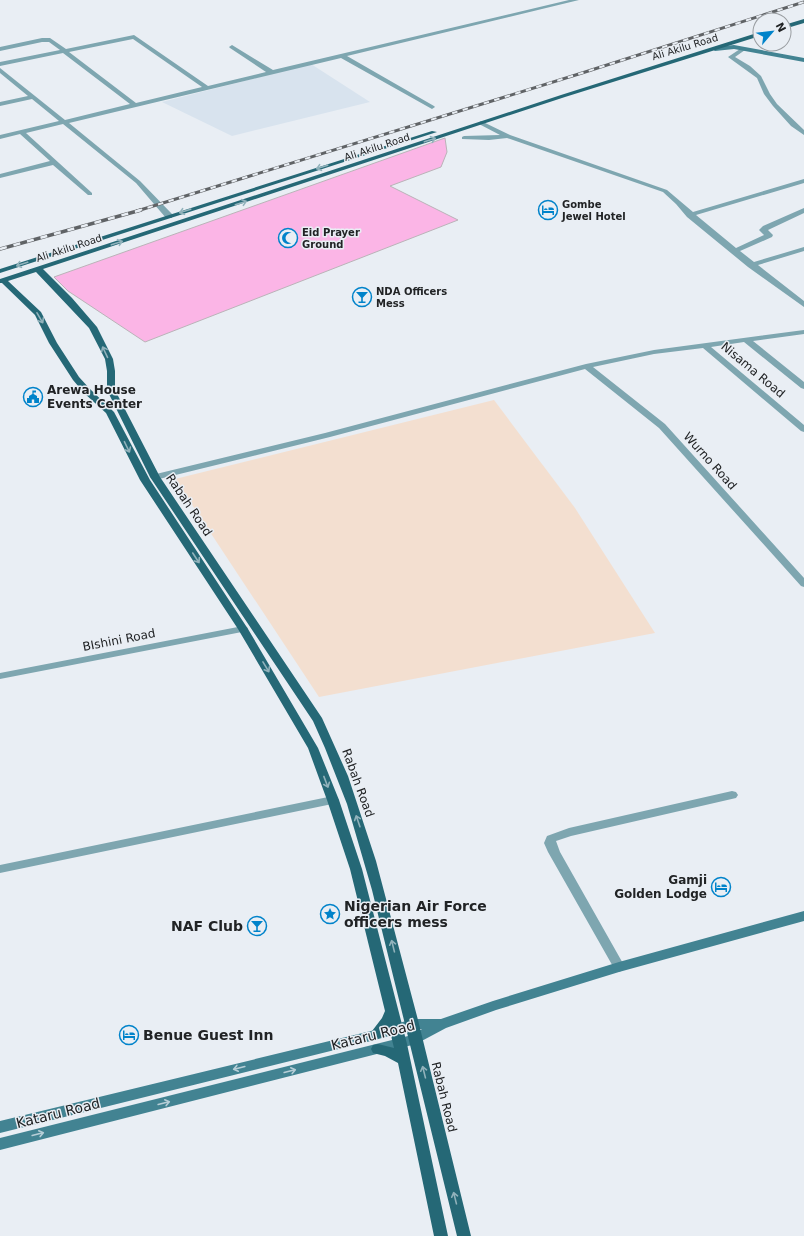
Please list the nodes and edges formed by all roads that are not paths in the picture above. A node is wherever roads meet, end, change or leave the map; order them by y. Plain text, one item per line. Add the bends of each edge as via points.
1 (576, 0) edge
2 (804, 15) edge
3 (792, 19) edge
4 (804, 20) edge
5 (792, 24) edge
6 (752, 31) edge
7 (752, 37) edge
8 (746, 39) junction
9 (232, 47) dead end
10 (0, 49) edge
11 (715, 49) junction
12 (743, 49) junction
13 (64, 51) junction
14 (342, 56) junction
15 (804, 56) edge
16 (804, 60) edge
17 (0, 64) edge
18 (0, 70) edge
19 (271, 72) junction
20 (596, 80) junction
21 (604, 83) junction
22 (207, 88) junction
23 (33, 97) junction
24 (0, 104) edge
25 (134, 104) junction
26 (432, 107) dead end
27 (63, 122) junction
28 (481, 123) junction
29 (21, 132) junction
30 (804, 133) edge
31 (508, 136) junction
32 (0, 137) edge
33 (464, 138) dead end
34 (56, 162) junction
35 (0, 176) edge
36 (804, 181) edge
37 (90, 194) dead end
38 (804, 210) edge
39 (690, 215) junction
40 (169, 216) junction
41 (804, 249) edge
42 (734, 251) junction
43 (751, 264) junction
44 (38, 269) junction
45 (0, 271) edge
46 (2, 281) edge
47 (804, 305) edge
48 (804, 332) edge
49 (745, 339) junction
50 (704, 345) junction
51 (586, 366) junction
52 (804, 386) edge
53 (804, 429) edge
54 (155, 477) junction
55 (804, 584) edge
56 (243, 629) junction
57 (0, 676) edge
58 (732, 795) dead end
59 (333, 800) junction
60 (0, 869) edge
61 (804, 916) edge
62 (619, 967) junction
63 (392, 1010) junction
64 (413, 1024) junction
65 (441, 1024) junction
66 (396, 1029) junction
67 (375, 1035) junction
68 (416, 1039) junction
69 (400, 1044) junction
70 (378, 1049) junction
71 (403, 1060) junction
72 (0, 1127) edge
73 (0, 1144) edge
74 (441, 1236) edge
75 (464, 1236) edge

1 - 14 street
2 - 3 main road
4 - 5 main road
6 - 20 main road, Ali Akilu Road
7 - 8 main road, Ali Akilu Road
8 - 11 main road, Ali Akilu Road
8 - 15 street via 748,44 758,48
9 - 19 street
10 - 13 street via 50,40
11 - 12 street
11 - 21 main road, Ali Akilu Road
12 - 16 street
12 - 30 street via 731,57 762,80 767,93 791,122
13 - 17 street
13 - 22 street via 134,37
13 - 25 street
14 - 19 street
14 - 26 street
18 - 23 street
19 - 22 street
20 - 21 main road
20 -> 40 main road, Ali Akilu Road
21 - 28 main road, Ali Akilu Road
22 - 25 street
23 - 24 street
23 - 27 street
25 - 27 street
27 - 29 street
27 - 40 street via 138,182
28 - 31 street
44 -> 28 main road, Ali Akilu Road
29 - 32 street
29 - 34 street
31 - 33 street
31 - 39 street via 665,191 676,198
34 - 35 street
34 - 37 street
36 - 39 street
38 - 42 street via 763,230 769,235 766,237
39 - 42 street
40 -> 45 main road, Ali Akilu Road
41 - 43 street
42 - 43 street
43 - 47 street
44 - 46 main road, Ali Akilu Road
54 -> 44 main road, Rabah Road via 111,390 112,371 109,360 93,327
46 -> 56 main road, Rabah Road via 38,314 76,378 110,412 145,480
48 - 49 street
49 - 50 street
49 - 52 street
50 - 51 street
50 - 53 street, Nisama Road
51 - 54 street via 327,435
51 - 55 street, Wurno Road via 662,426
64 -> 54 main road, Rabah Road via 371,866 329,744 318,721
56 - 57 street, BIshini Road
56 -> 59 main road, Rabah Road via 302,726
58 - 62 street via 569,832 551,839 554,852
59 - 60 street
59 - 63 main road, Rabah Road via 356,869
61 - 62 street
62 - 65 street
63 - 66 main road, Rabah Road
63 - 67 main road via 387,1021
64 - 65 street, Kataru Road
64 - 66 street, Kataru Road
64 - 68 main road, Rabah Road
65 - 68 street, Kataru Road
66 - 67 street, Kataru Road
66 - 69 main road, Rabah Road
67 -> 72 street, Kataru Road
68 - 69 street, Kataru Road
75 -> 68 main road, Rabah Road
69 - 70 street, Kataru Road
69 - 71 main road, Rabah Road
70 - 71 main road via 388,1051
73 -> 70 street, Kataru Road
71 - 74 main road, Rabah Road

